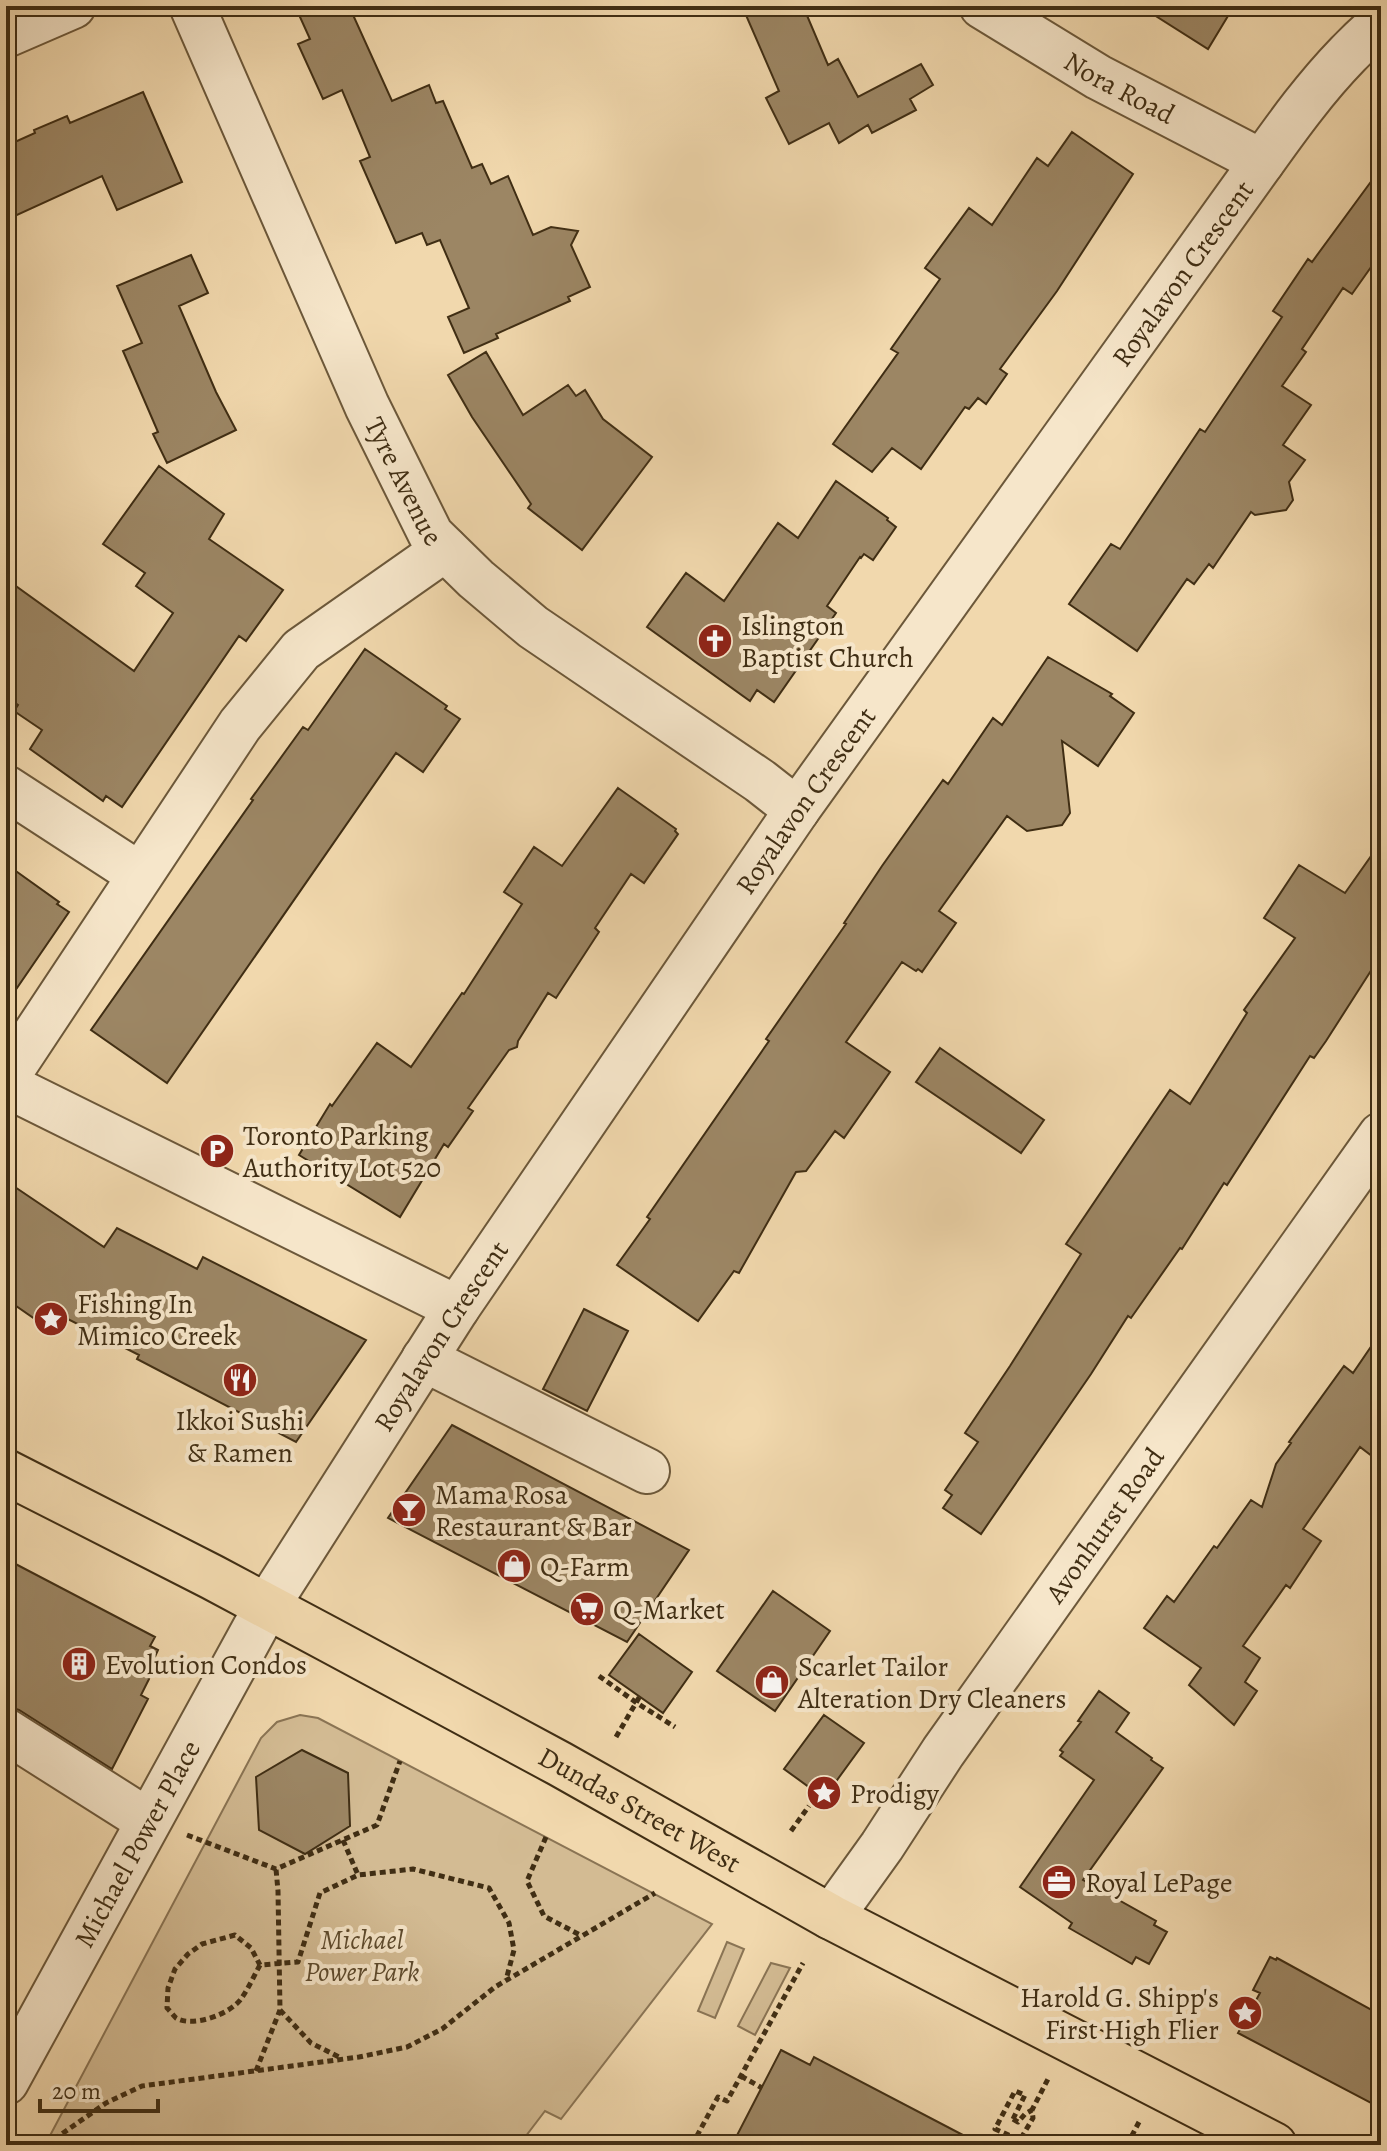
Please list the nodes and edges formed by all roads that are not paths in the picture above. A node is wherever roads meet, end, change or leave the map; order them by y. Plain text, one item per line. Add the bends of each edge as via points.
1 (73, 6) edge
2 (192, 6) edge
3 (982, 6) edge
4 (1381, 24) edge
5 (6, 35) edge
6 (1262, 162) junction
7 (445, 549) junction
8 (6, 788) edge
9 (797, 810) junction
10 (140, 875) junction
11 (6, 1078) edge
12 (6, 1085) edge
13 (1381, 1135) edge
14 (457, 1308) junction
15 (424, 1359) junction
16 (647, 1471) dead end
17 (6, 1472) edge
18 (267, 1606) junction
19 (6, 1731) edge
20 (148, 1821) junction
21 (831, 1917) junction
22 (6, 2082) edge
23 (1274, 2145) edge

1 - 5 street
2 - 7 street, Tyre Avenue via 367,406 431,535
3 - 6 street, Nora Road via 1098,77
4 - 6 street, Royalavon Crescent via 1334,69
6 - 9 street, Royalavon Crescent
7 - 9 street, Tyre Avenue via 533,627
7 - 10 street via 301,650 240,725
8 - 10 street
9 - 14 street, Royalavon Crescent
10 - 11 street
12 - 14 street
13 - 21 street, Avonhurst Road
14 - 15 street, Royalavon Crescent
15 - 16 street
15 - 18 street, Royalavon Crescent
17 - 18 main road, Dundas Street West
18 - 20 street, Michael Power Place
18 - 21 main road, Dundas Street West
19 - 20 street
20 - 22 street, Michael Power Place
21 - 23 main road, Dundas Street West

